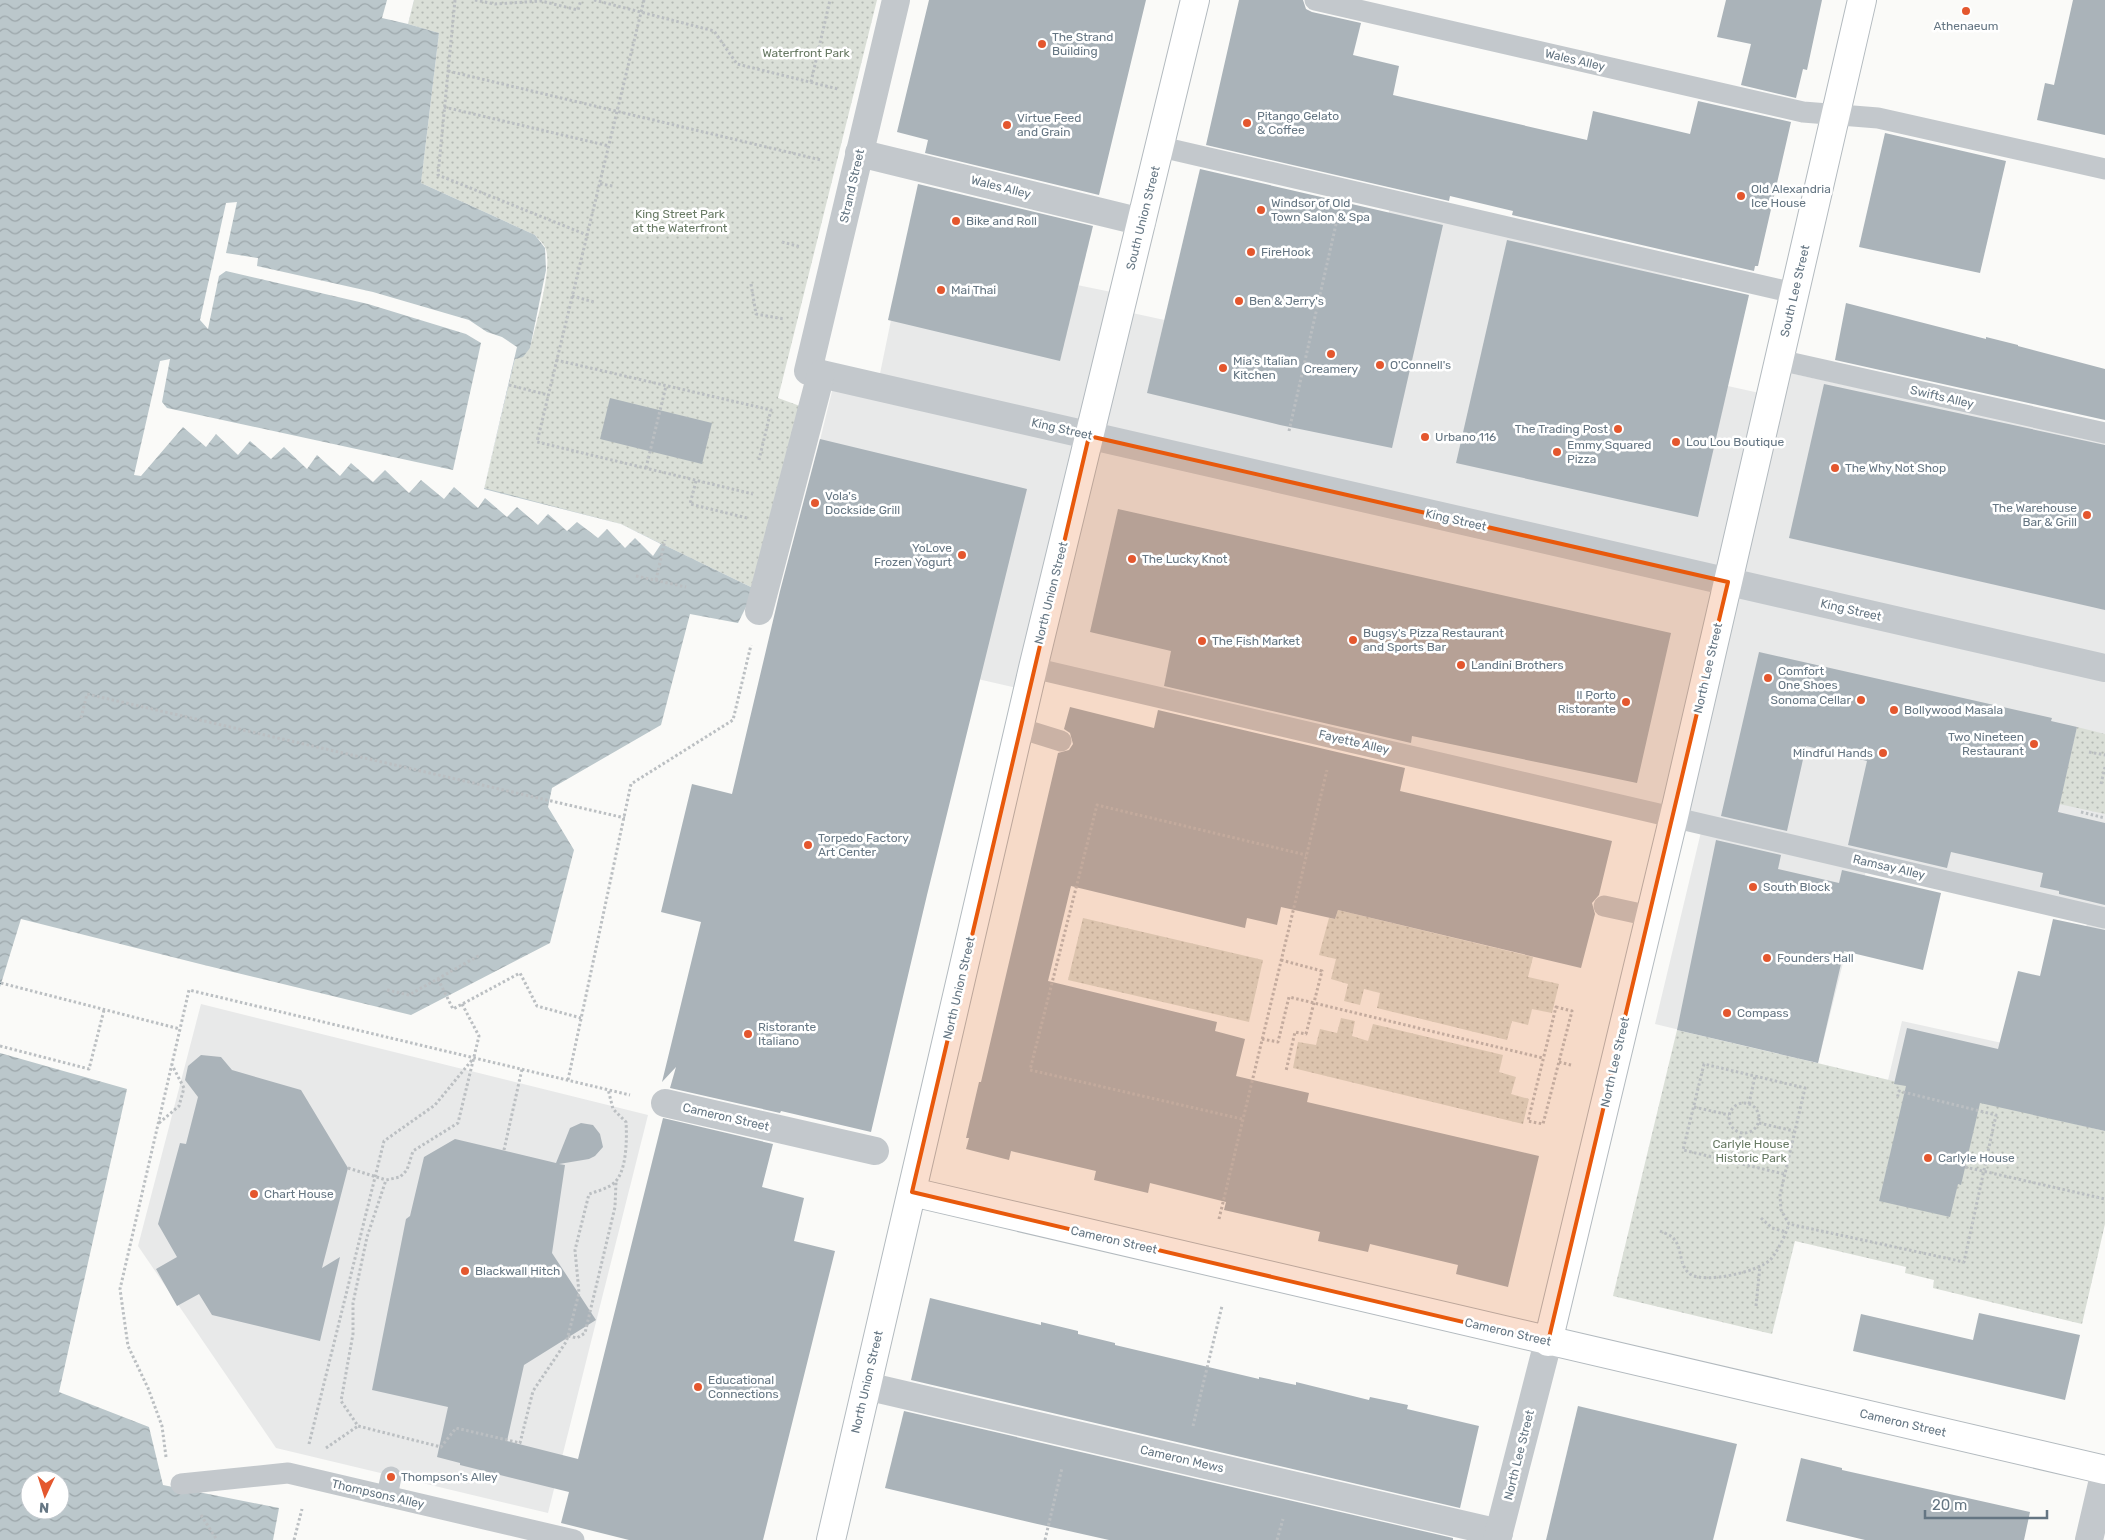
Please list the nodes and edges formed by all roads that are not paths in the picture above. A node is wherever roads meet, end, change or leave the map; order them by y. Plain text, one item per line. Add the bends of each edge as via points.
1 (896, 0) edge
2 (1195, 0) edge
3 (1315, 0) edge
4 (1862, 0) edge
5 (1836, 115) junction
6 (1161, 147) junction
7 (858, 160) junction
8 (2105, 169) edge
9 (1142, 222) junction
10 (1794, 293) junction
11 (1779, 360) junction
12 (814, 373) junction
13 (2105, 433) edge
14 (1089, 436) junction
15 (1728, 582) junction
16 (759, 611) dead end
17 (1033, 668) junction
18 (2105, 668) edge
19 (1020, 728) junction
20 (1061, 741) dead end
21 (1674, 816) junction
22 (1604, 906) dead end
23 (1650, 916) junction
24 (2105, 918) edge
25 (665, 1103) road end
26 (875, 1151) dead end
27 (912, 1192) junction
28 (1548, 1342) junction
29 (866, 1386) junction
30 (2105, 1470) edge
31 (180, 1484) dead end
32 (1498, 1536) edge
33 (574, 1540) edge
34 (830, 1540) edge
35 (2089, 1540) edge

1 - 7 street, Strand Street
2 - 6 street, South Union Street
3 - 5 lane, Wales Alley via 1803,112
4 - 5 street, South Lee Street
5 - 8 lane, Wales Alley via 1878,118
5 - 10 street, South Lee Street
6 - 9 street, South Union Street
6 - 10 lane
7 - 9 street, Wales Alley
7 - 12 street, Strand Street
9 - 14 street, South Union Street
10 - 11 street, South Lee Street
11 - 13 lane, Swifts Alley
11 - 15 street, South Lee Street
12 - 14 street, King Street
12 - 16 street, Strand Street via 784,515
14 - 15 street, King Street
14 - 17 street, North Union Street
15 - 18 street, King Street
15 - 21 street, North Lee Street
17 - 19 street, North Union Street
17 - 21 lane, Fayette Alley
19 - 20 lane
19 - 27 street, North Union Street
21 - 23 street, North Lee Street
21 - 24 lane, Ramsay Alley
22 - 23 lane
23 - 28 street, North Lee Street
25 - 26 street, Cameron Street
27 - 28 street, Cameron Street
27 - 29 street, North Union Street
28 - 30 street, Cameron Street
28 - 32 street, North Lee Street
29 - 32 street, Cameron Mews
29 - 34 street, North Union Street
30 - 35 street
31 - 33 lane, Thompsons Alley via 288,1473 389,1486

